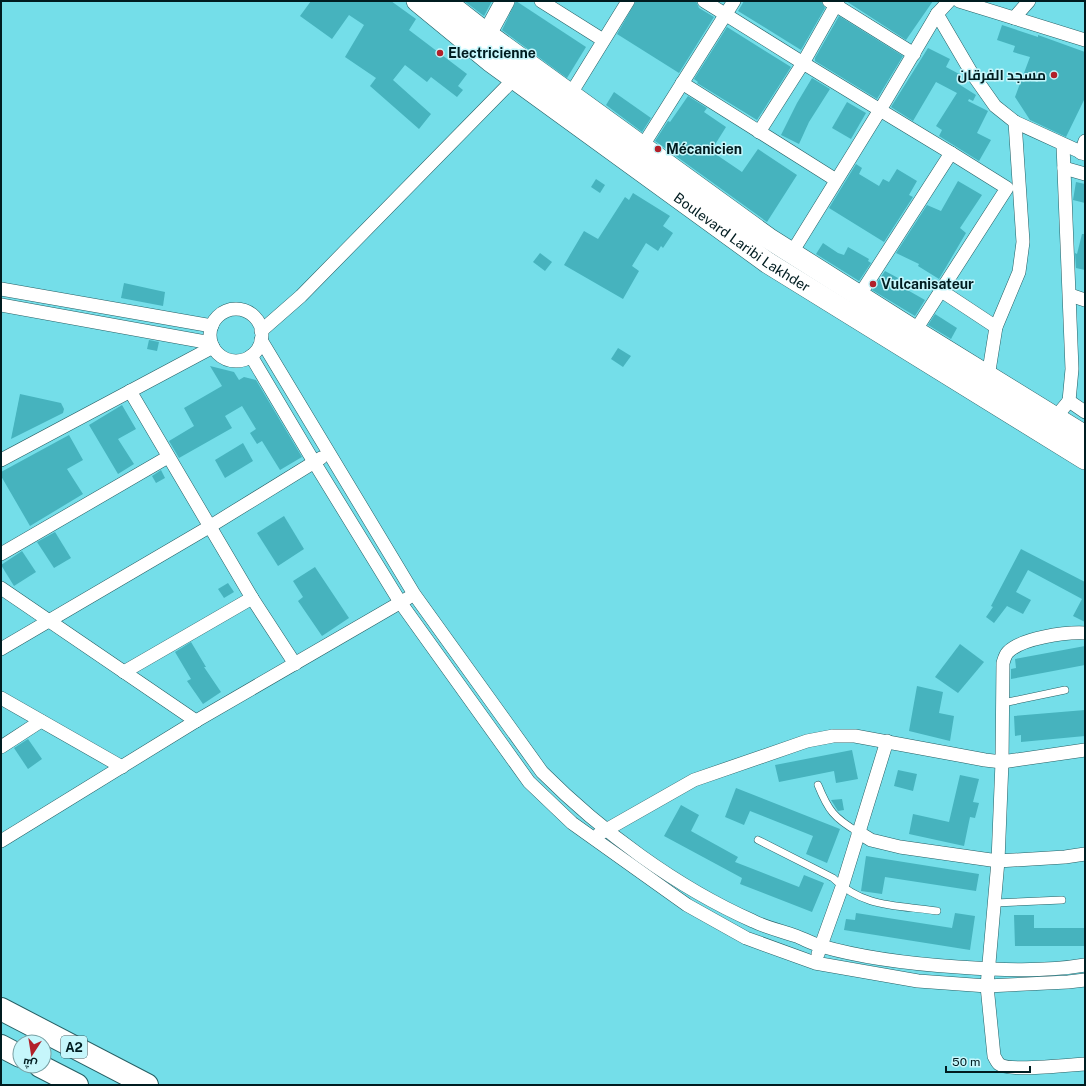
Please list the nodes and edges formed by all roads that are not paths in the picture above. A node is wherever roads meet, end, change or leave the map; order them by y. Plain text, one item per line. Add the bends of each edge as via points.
1 (417, 1) edge
2 (445, 1) edge
3 (505, 1) edge
4 (541, 1) edge
5 (628, 1) edge
6 (704, 1) edge
7 (734, 1) edge
8 (949, 1) edge
9 (959, 1) edge
10 (978, 1) edge
11 (1028, 1) edge
12 (834, 3) edge
13 (990, 11) junction
14 (725, 14) junction
15 (937, 14) junction
16 (1014, 18) junction
17 (1083, 37) edge
18 (602, 40) junction
19 (482, 42) junction
20 (914, 54) junction
21 (803, 63) junction
22 (514, 79) junction
23 (682, 83) junction
24 (570, 95) junction
25 (880, 110) junction
26 (1015, 122) junction
27 (759, 132) junction
28 (1063, 145) junction
29 (642, 147) junction
30 (1084, 149) edge
31 (950, 153) junction
32 (1064, 168) junction
33 (1085, 174) edge
34 (836, 180) junction
35 (791, 254) junction
36 (1, 289) edge
37 (940, 290) junction
38 (1070, 295) junction
39 (859, 296) junction
40 (1085, 300) edge
41 (1, 305) edge
42 (212, 326) junction
43 (996, 328) junction
44 (914, 331) junction
45 (261, 336) junction
46 (212, 345) junction
47 (251, 356) junction
48 (988, 377) junction
49 (130, 392) junction
50 (1069, 401) junction
51 (1085, 412) edge
52 (1056, 418) junction
53 (1085, 436) edge
54 (328, 454) junction
55 (168, 457) junction
56 (1085, 459) edge
57 (1, 460) edge
58 (314, 462) junction
59 (210, 527) junction
60 (1, 554) edge
61 (1, 588) edge
62 (414, 594) junction
63 (252, 598) junction
64 (400, 602) junction
65 (49, 621) junction
66 (1085, 633) edge
67 (1, 649) edge
68 (295, 664) junction
69 (124, 672) junction
70 (1065, 690) dead end
71 (1, 698) edge
72 (1002, 703) junction
73 (42, 721) junction
74 (196, 721) junction
75 (887, 741) junction
76 (1, 747) edge
77 (1085, 750) edge
78 (1002, 762) junction
79 (122, 767) junction
80 (818, 784) dead end
81 (606, 829) junction
82 (858, 832) junction
83 (593, 839) junction
84 (758, 840) dead end
85 (1, 841) edge
86 (1085, 854) edge
87 (998, 861) junction
88 (842, 887) junction
89 (1062, 900) dead end
90 (995, 903) junction
91 (937, 911) dead end
92 (820, 946) junction
93 (815, 963) junction
94 (1085, 965) edge
95 (988, 970) junction
96 (1085, 980) edge
97 (987, 986) junction
98 (1, 1009) edge
99 (1, 1046) edge
100 (12, 1052) edge
101 (1085, 1064) edge
102 (52, 1072) edge
103 (77, 1085) edge
104 (147, 1085) edge

1 - 19 main road, Boulevard Laribi Lakhder
2 - 19 main road, Boulevard Laribi Lakhder
3 - 19 street
4 - 18 street
5 - 18 street
6 - 14 street
7 - 14 street
8 - 15 street
9 - 13 street
10 - 13 street
11 - 16 street
12 - 20 street
12 - 21 street
13 - 16 street
14 - 21 street
14 - 23 street
15 - 20 street
15 - 26 street via 979,84 995,106
16 - 17 street
18 - 24 street
19 - 22 main road, Boulevard Laribi Lakhder
19 - 24 main road, Boulevard Laribi Lakhder
20 - 25 street
21 - 25 street
21 - 27 street
22 - 45 street
22 - 56 main road, Boulevard Laribi Lakhder via 774,267
23 - 27 street
23 - 29 street
24 - 29 main road, Boulevard Laribi Lakhder
25 - 31 street
25 - 34 street
26 - 28 street
26 - 43 street via 1023,242 1018,272
27 - 34 street
28 - 30 street
28 - 32 street
29 - 35 main road, Boulevard Laribi Lakhder
31 - 37 street via 1007,188
31 - 39 street
32 - 33 street
32 - 38 street
34 - 35 street
35 - 39 main road, Boulevard Laribi Lakhder
36 - 42 street
37 - 43 street
37 - 44 street
38 - 40 street
38 - 50 street via 1072,369
39 - 44 main road, Boulevard Laribi Lakhder
41 - 46 street
42 - 45 street via 215,319 227,311 242,310 255,318
42 - 46 street
43 - 48 street
44 - 48 main road, Boulevard Laribi Lakhder
45 - 47 street via 259,346
45 - 54 street
46 - 47 street via 223,358 230,360 245,360
46 - 49 street
47 - 58 street
48 - 52 main road, Boulevard Laribi Lakhder
49 - 55 street
49 - 57 street
50 - 51 street
50 - 52 street
52 - 53 main road, Boulevard Laribi Lakhder
54 - 58 street
54 - 62 street
55 - 59 street
55 - 60 street
58 - 59 street
58 - 64 street
59 - 63 street
59 - 65 street
61 - 65 street
62 - 64 street
62 - 81 street via 542,772
63 - 68 street
63 - 69 street
64 - 68 street
64 - 83 street via 529,782 548,802
65 - 67 street
65 - 69 street
66 - 72 street via 1056,634 1020,644 1007,652 1003,663
68 - 74 street
69 - 74 street
70 - 72 lane
71 - 73 street
72 - 78 street
73 - 76 street
73 - 79 street
74 - 79 street
75 - 78 street
75 - 81 street via 855,736 833,736 807,741 694,780
75 - 82 street
77 - 78 street
78 - 87 street
79 - 85 street
80 - 82 lane via 832,814
81 - 83 street
81 - 92 street via 677,880 708,898 754,922
82 - 87 street via 871,840 900,847
82 - 88 street
83 - 93 street via 687,905 746,938
84 - 88 lane via 833,878
86 - 87 street
87 - 90 street
88 - 91 lane via 857,897 873,902
88 - 92 street
89 - 90 lane
90 - 95 street
92 - 93 street
92 - 95 street via 902,964
93 - 97 street via 918,981
94 - 95 street
95 - 97 street
96 - 97 street
97 - 101 street via 994,1056 999,1064 1007,1067
98 - 104 highway, A2
99 - 100 highway
102 - 103 highway, A2

